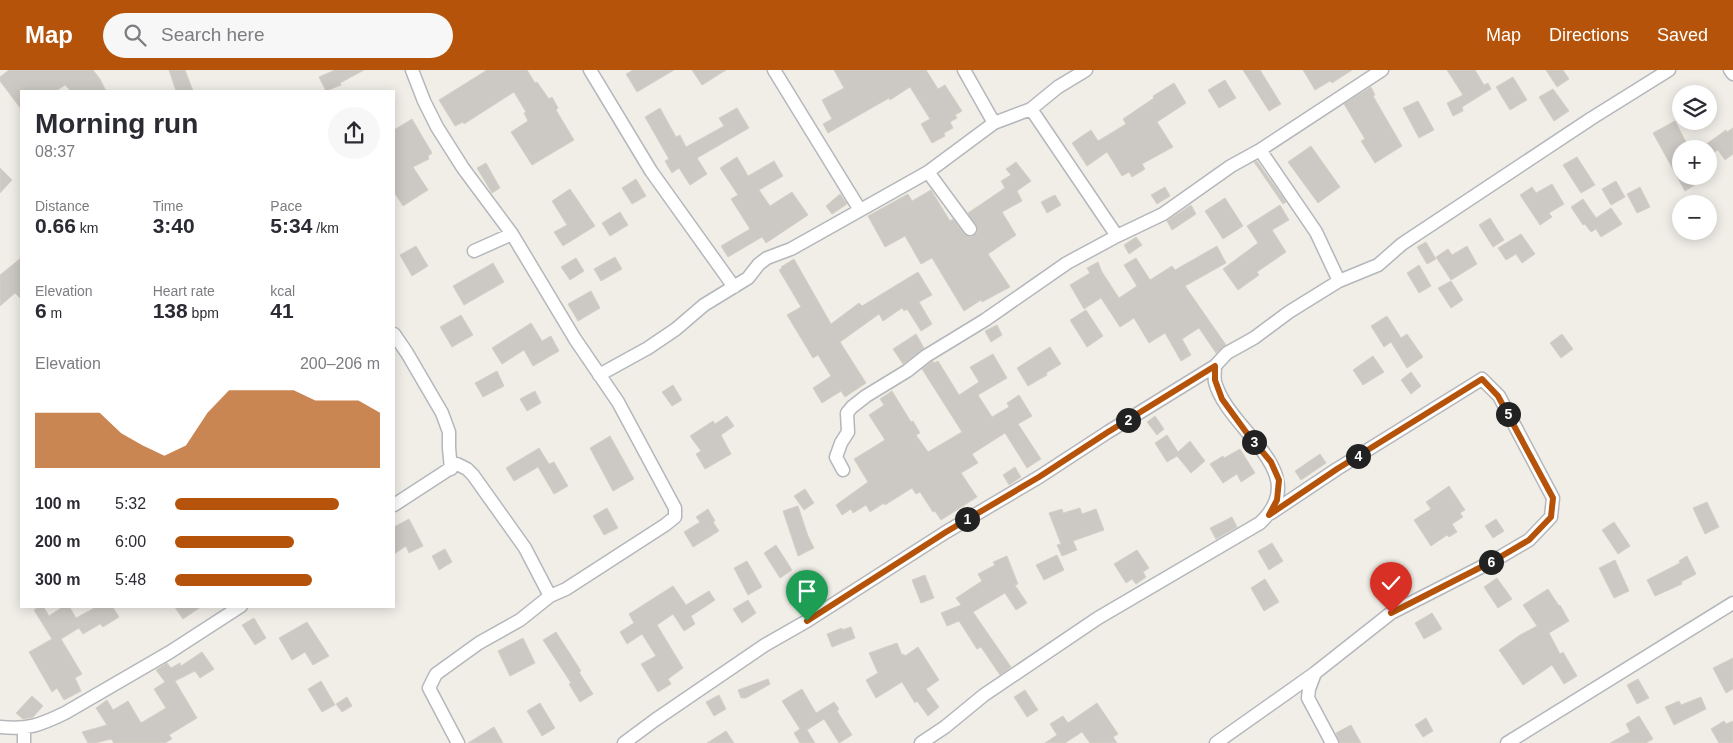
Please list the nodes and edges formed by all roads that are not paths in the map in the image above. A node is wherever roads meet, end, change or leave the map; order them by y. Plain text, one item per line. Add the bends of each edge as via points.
1 (412, 70) edge
2 (590, 70) edge
3 (774, 70) edge
4 (964, 70) edge
5 (1086, 70) edge
6 (1382, 70) edge
7 (1669, 70) edge
8 (1730, 70) edge
9 (1733, 74) edge
10 (1031, 109) junction
11 (994, 123) junction
12 (1260, 150) junction
13 (928, 172) junction
14 (860, 210) junction
15 (970, 229) dead end
16 (512, 234) junction
17 (1118, 236) junction
18 (474, 251) dead end
19 (1339, 281) junction
20 (734, 286) junction
21 (395, 336) edge
22 (1215, 366) junction
23 (600, 375) junction
24 (451, 469) junction
25 (843, 470) dead end
26 (395, 504) edge
27 (1269, 515) junction
28 (550, 596) junction
29 (1733, 603) edge
30 (238, 608) edge
31 (1315, 673) junction
32 (0, 727) edge
33 (24, 728) junction
34 (24, 743) edge
35 (458, 743) edge
36 (624, 743) edge
37 (921, 743) edge
38 (1216, 743) edge
39 (1332, 743) edge
40 (1507, 743) edge

1 - 16 street via 437,127
2 - 20 street via 650,170
3 - 14 street
4 - 11 street
5 - 10 street
6 - 12 street
7 - 19 street via 1402,244 1378,265
8 - 9 street
10 - 11 street
10 - 17 street
11 - 13 street
12 - 17 street via 1231,166 1163,214
12 - 19 street via 1316,232
13 - 14 street
13 - 15 street
14 - 20 street via 791,249 767,258 748,278
16 - 18 street
16 - 23 street
17 - 25 street via 1067,263 852,406 847,413 848,432 836,457
19 - 22 street via 1227,353
20 - 23 street via 648,348
21 - 24 street via 442,413 449,432
22 - 27 street via 1215,380 1222,399 1271,462 1279,480 1277,500
22 - 36 street via 764,645
23 - 28 street via 675,508 675,517 566,589
24 - 26 street
24 - 28 street via 457,464 473,476 525,548
27 - 31 street via 1482,379 1498,396 1553,498 1551,517 1529,540 1391,613
27 - 37 street via 1098,618 984,695
28 - 35 street via 520,620 479,643 436,674 429,688
29 - 40 street
30 - 33 street via 100,694 47,722
31 - 38 street
31 - 39 street via 1308,698
32 - 33 street
33 - 34 street

